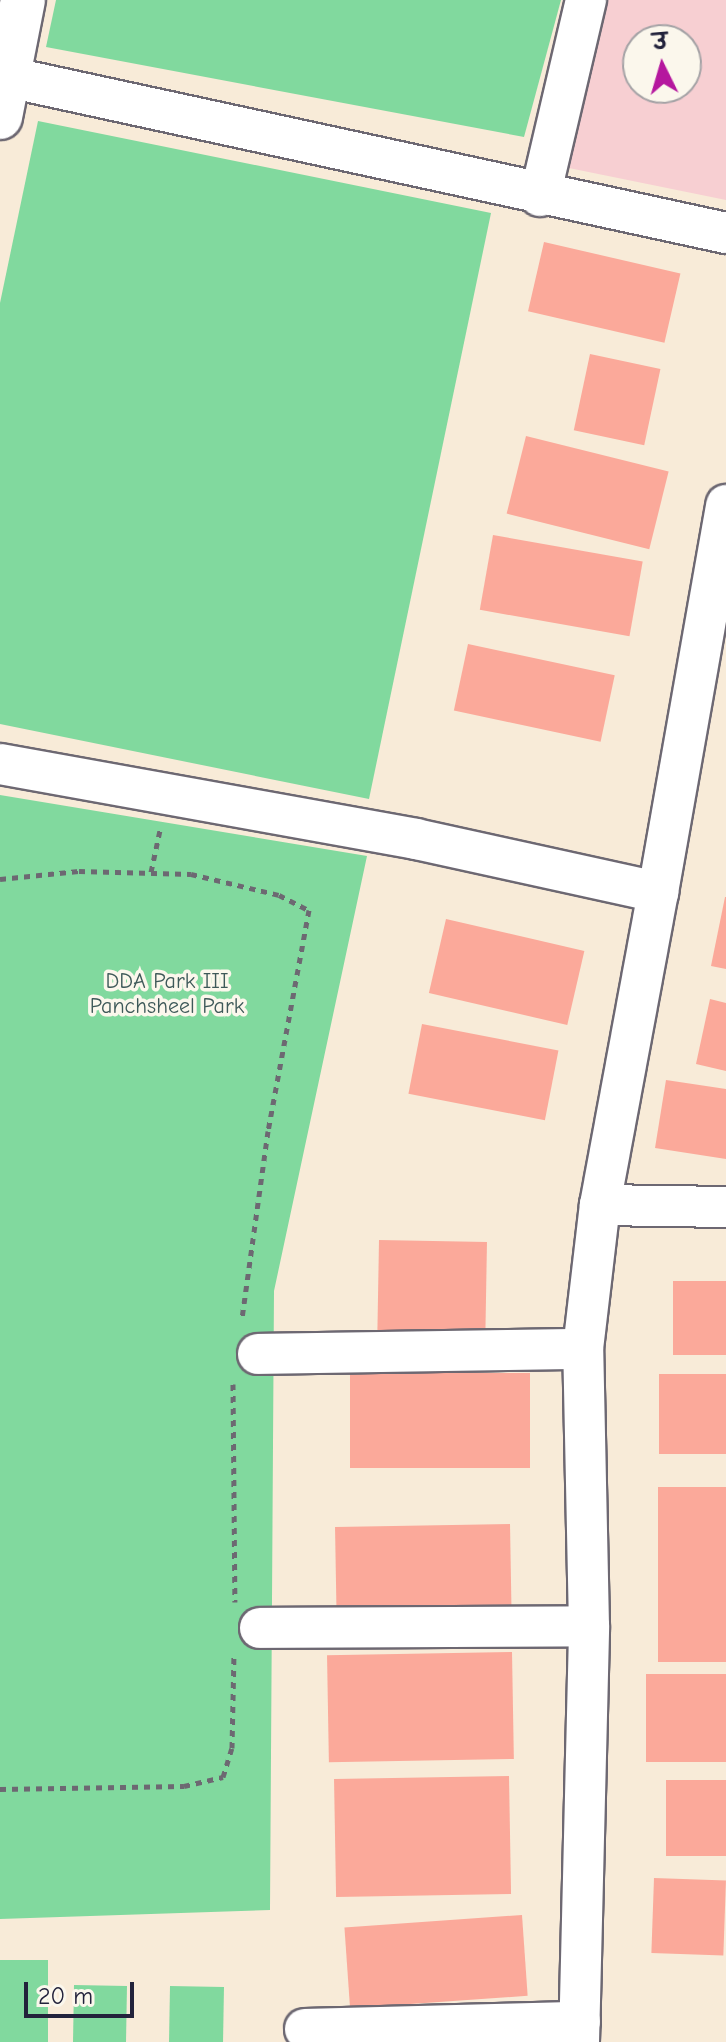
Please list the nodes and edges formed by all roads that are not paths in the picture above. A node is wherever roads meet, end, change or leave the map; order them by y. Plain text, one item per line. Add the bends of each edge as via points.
1 (23, 0) edge
2 (586, 0) edge
3 (4, 97) edge
4 (540, 196) junction
5 (726, 233) edge
6 (726, 505) edge
7 (0, 764) edge
8 (658, 892) junction
9 (600, 1205) junction
10 (726, 1207) edge
11 (583, 1349) junction
12 (258, 1354) dead end
13 (589, 1626) junction
14 (260, 1628) dead end
15 (305, 2029) dead end
16 (579, 2032) edge

1 - 3 main road
2 - 4 street
3 - 4 street
4 - 5 street
6 - 8 street
7 - 8 street via 416,839
8 - 9 street
9 - 10 street
9 - 11 street
11 - 12 street
11 - 13 street
13 - 14 street
13 - 16 street
15 - 16 street

